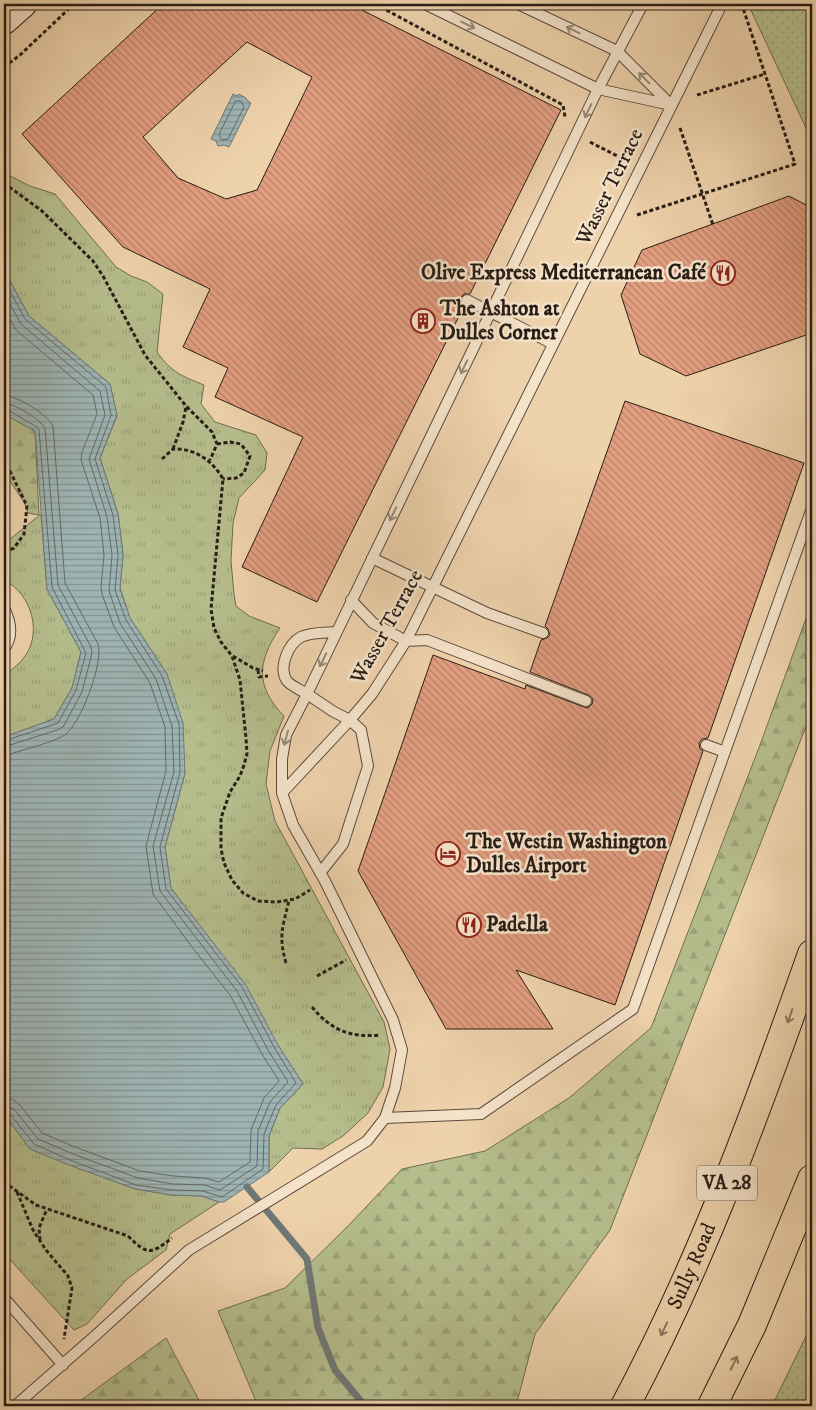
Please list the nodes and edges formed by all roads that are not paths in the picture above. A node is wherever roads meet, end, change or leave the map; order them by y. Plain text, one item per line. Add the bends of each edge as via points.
1 (22, 4) edge
2 (425, 4) edge
3 (518, 4) edge
4 (643, 4) edge
5 (722, 4) edge
6 (4, 20) edge
7 (617, 51) junction
8 (598, 89) junction
9 (671, 105) junction
10 (466, 300) dead end
11 (490, 313) junction
12 (553, 344) junction
13 (812, 508) edge
14 (372, 558) junction
15 (432, 588) junction
16 (351, 600) junction
17 (4, 608) edge
18 (336, 632) junction
19 (543, 633) dead end
20 (406, 641) junction
21 (4, 649) edge
22 (306, 694) junction
23 (586, 701) dead end
24 (350, 720) junction
25 (706, 745) dead end
26 (725, 752) junction
27 (282, 793) junction
28 (323, 877) junction
29 (812, 954) edge
30 (385, 1118) junction
31 (812, 1179) edge
32 (4, 1298) edge
33 (63, 1365) junction
34 (15, 1406) edge
35 (625, 1406) edge
36 (712, 1406) edge

1 - 6 main road
2 -> 8 lane
7 -> 3 lane
4 - 7 lane, Wasser Terrace
5 - 9 lane, Wasser Terrace
7 - 8 lane, Wasser Terrace
9 -> 7 lane
8 - 9 lane
8 -> 11 lane, Wasser Terrace
9 - 12 lane, Wasser Terrace
10 - 11 lane
11 - 12 lane
11 -> 14 lane, Wasser Terrace
12 - 15 lane, Wasser Terrace
13 - 26 lane
14 - 15 lane
14 - 16 lane, Wasser Terrace
15 - 19 lane via 487,613
15 - 20 lane, Wasser Terrace
16 - 18 lane, Wasser Terrace
16 - 20 lane via 373,623
17 - 21 lane via 11,627
18 -> 22 lane, Wasser Terrace
18 - 22 lane via 301,637 291,647 284,663 284,673 288,682
20 - 23 lane via 427,640
20 - 24 lane, Wasser Terrace via 372,694
22 - 24 lane
22 -> 27 lane, Wasser Terrace via 286,735
24 - 27 lane, Wasser Terrace
24 - 28 lane via 361,730 368,766 343,844
25 - 26 lane
26 - 30 lane via 633,1009 481,1114
27 - 28 lane, Wasser Terrace via 293,825
28 - 30 lane, Wasser Terrace via 393,1020 402,1050
29 -> 35 highway, Sully Road / VA 28 via 712,1220 661,1335
30 - 33 lane, Wasser Terrace via 367,1141 189,1250
36 -> 31 highway via 752,1325
32 - 33 lane
33 - 34 lane, Wasser Terrace

